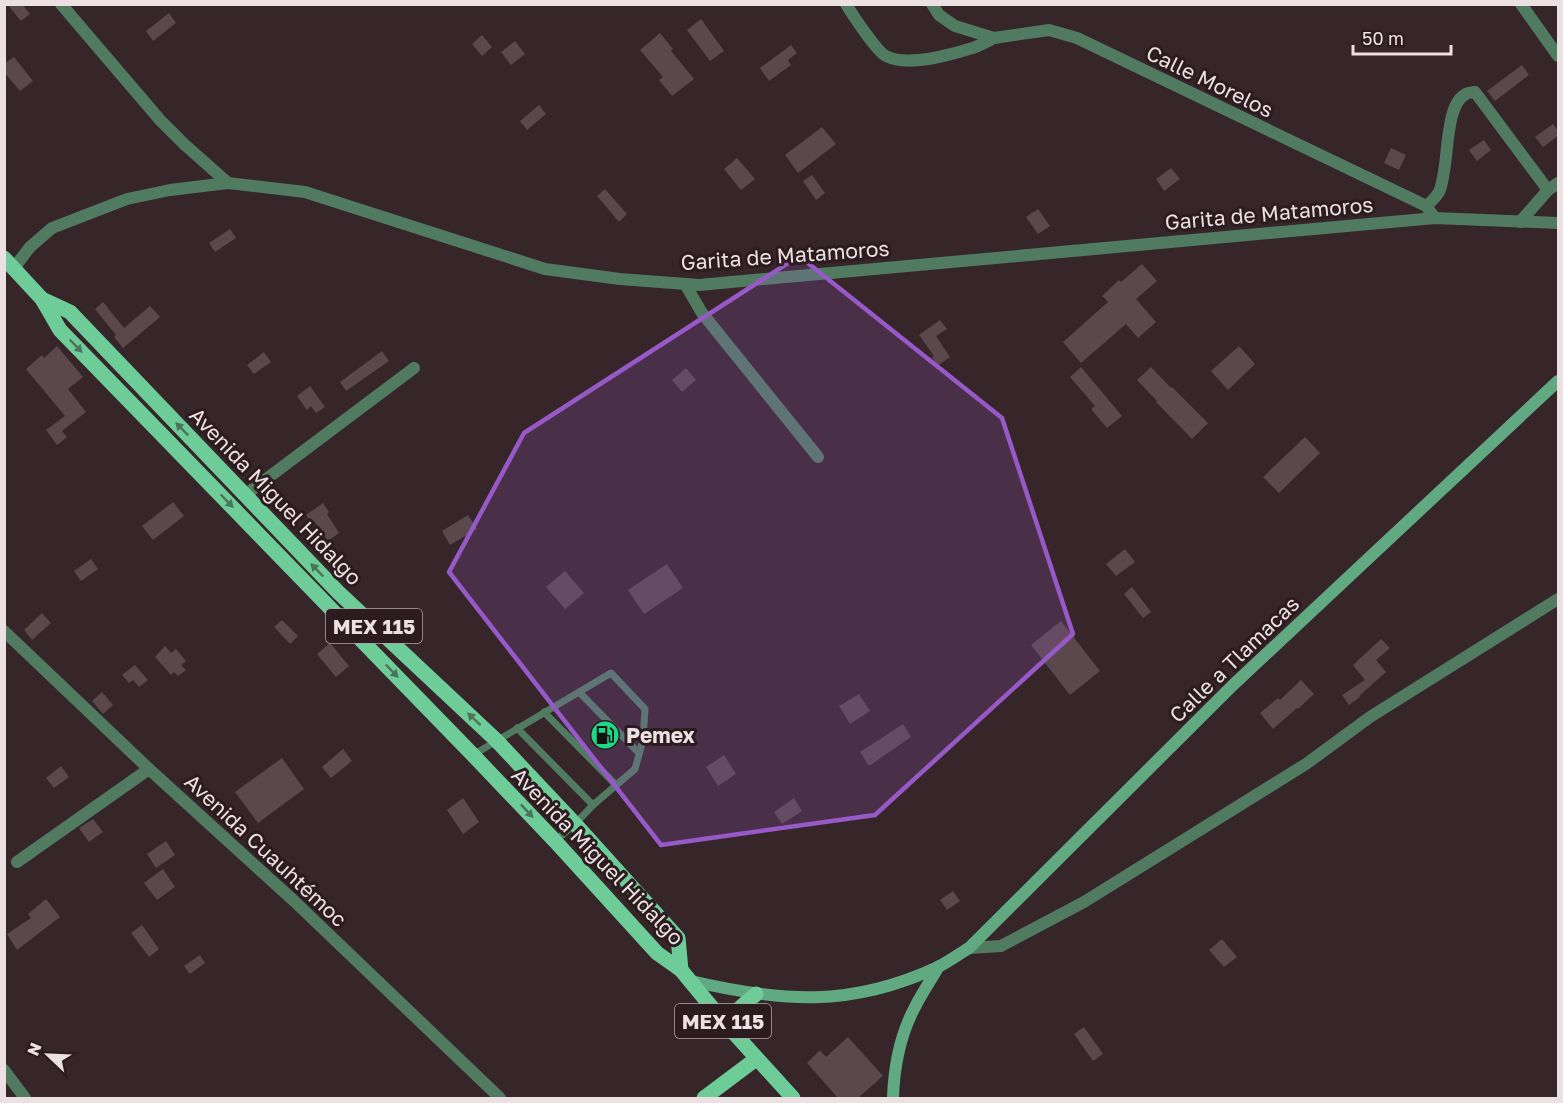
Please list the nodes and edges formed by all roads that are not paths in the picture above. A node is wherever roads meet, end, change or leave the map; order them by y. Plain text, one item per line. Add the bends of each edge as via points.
1 (61, 4) edge
2 (846, 4) edge
3 (932, 4) edge
4 (1521, 4) edge
5 (994, 38) junction
6 (1558, 56) edge
7 (228, 183) junction
8 (1553, 186) edge
9 (1426, 206) junction
10 (1435, 218) junction
11 (1520, 222) junction
12 (1558, 223) edge
13 (9, 263) edge
14 (685, 284) junction
15 (42, 299) junction
16 (414, 368) dead end
17 (1558, 381) edge
18 (818, 457) dead end
19 (219, 467) junction
20 (206, 480) junction
21 (246, 495) junction
22 (338, 592) junction
23 (1558, 599) edge
24 (327, 604) junction
25 (4, 631) edge
26 (579, 692) junction
27 (544, 712) junction
28 (517, 728) junction
29 (497, 741) junction
30 (639, 753) junction
31 (473, 755) junction
32 (149, 769) junction
33 (616, 785) junction
34 (593, 805) junction
35 (575, 824) junction
36 (555, 841) junction
37 (17, 862) dead end
38 (969, 948) junction
39 (939, 966) junction
40 (686, 976) junction
41 (756, 994) junction
42 (724, 1022) junction
43 (756, 1059) junction
44 (4, 1071) edge
45 (25, 1098) edge
46 (500, 1098) edge
47 (704, 1098) edge
48 (793, 1098) edge
49 (893, 1098) edge

1 - 7 street via 160,120
2 - 5 street via 884,55 901,61 970,49
3 - 5 street, Calle Morelos via 939,15 956,26
4 - 6 street
5 - 9 street, Calle Morelos via 1049,30 1077,38
7 - 13 street, Garita de Matamoros via 127,199 52,228
7 - 14 street, Garita de Matamoros via 305,192 544,269
8 - 9 street via 1475,92 1466,93 1451,115 1438,194
8 - 11 street
9 - 10 street, Calle Morelos
10 - 11 street, Garita de Matamoros
10 - 14 street, Garita de Matamoros
11 - 12 street, Garita de Matamoros
13 - 15 main road, Avenida Miguel Hidalgo / MEX 115
14 - 18 street via 702,313
19 -> 15 main road, Avenida Miguel Hidalgo / MEX 115 via 70,312
15 -> 20 main road, Avenida Miguel Hidalgo / MEX 115 via 60,330
16 - 21 street
17 - 38 main road, Calle a Tlamacas / MEX 115 via 1232,686
19 - 20 main road
19 - 21 main road, Avenida Miguel Hidalgo / MEX 115
20 -> 24 main road, Avenida Miguel Hidalgo / MEX 115
22 -> 21 main road, Avenida Miguel Hidalgo / MEX 115
22 - 24 main road
29 -> 22 main road, Avenida Miguel Hidalgo / MEX 115
23 - 38 street via 1370,717 1306,764 1084,902 1001,946
24 -> 31 main road, Avenida Miguel Hidalgo / MEX 115
25 - 32 street, Avenida Cuauhtémoc
26 - 27 lane
26 - 30 lane
26 - 30 lane via 611,674 645,710
27 - 28 lane
27 - 33 lane
28 - 29 lane
28 - 34 lane
29 - 31 lane
29 - 35 main road, Avenida Miguel Hidalgo / MEX 115
30 - 33 lane via 635,769
31 -> 36 main road, Avenida Miguel Hidalgo / MEX 115
32 - 37 street
32 - 46 street, Avenida Cuauhtémoc
33 - 34 lane
34 - 35 lane
35 - 36 lane
35 - 40 main road, Avenida Miguel Hidalgo / MEX 115 via 678,938
36 - 40 main road, Avenida Miguel Hidalgo / MEX 115 via 657,953
38 - 39 main road, Calle a Tlamacas / MEX 115
39 - 41 main road, MEX 115 via 879,990 853,995 788,998
39 - 49 main road, MEX 115 via 903,1033
40 - 41 main road, MEX 115
40 - 42 main road, Avenida Miguel Hidalgo / MEX 115
41 - 42 main road
42 - 43 main road, Avenida Miguel Hidalgo / MEX 115
43 - 47 main road, MEX 115
43 - 48 main road, MEX 115
44 - 45 street

